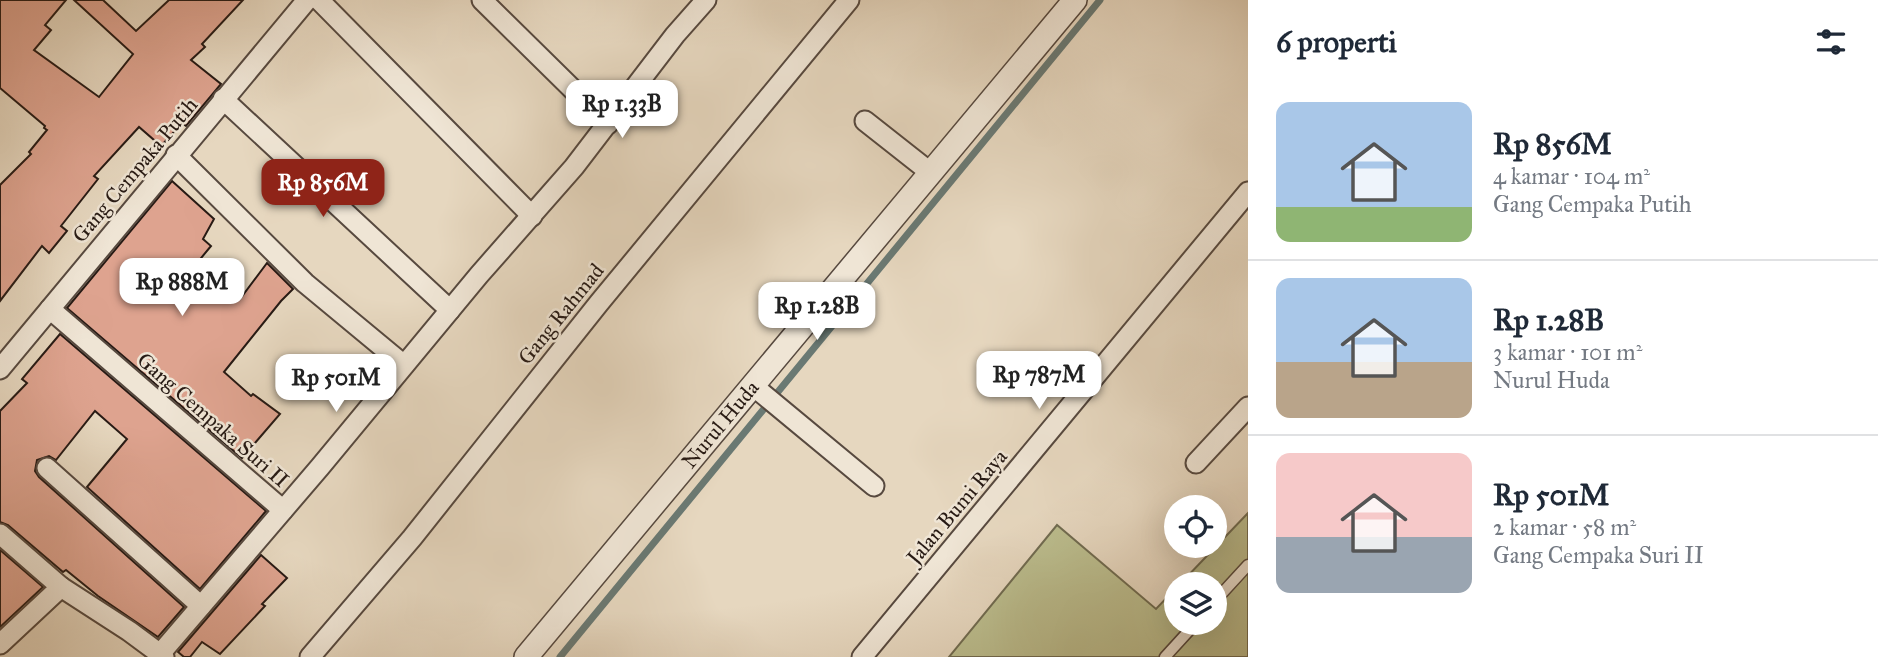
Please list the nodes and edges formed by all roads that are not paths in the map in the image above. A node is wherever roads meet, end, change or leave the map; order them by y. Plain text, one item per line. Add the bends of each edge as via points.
1 (307, 0) edge
2 (319, 0) edge
3 (482, 0) edge
4 (849, 0) edge
5 (1075, 0) edge
6 (700, 2) edge
7 (223, 99) junction
8 (865, 121) dead end
9 (608, 124) junction
10 (176, 155) junction
11 (931, 173) junction
12 (1248, 192) edge
13 (532, 216) junction
14 (50, 309) junction
15 (450, 310) junction
16 (404, 365) junction
17 (0, 369) edge
18 (752, 385) junction
19 (1248, 407) edge
20 (1196, 463) dead end
21 (47, 468) dead end
22 (874, 486) dead end
23 (283, 510) junction
24 (0, 534) edge
25 (1248, 565) edge
26 (61, 587) junction
27 (1227, 588) edge
28 (201, 606) junction
29 (1185, 635) edge
30 (0, 644) edge
31 (162, 655) edge
32 (310, 657) edge
33 (526, 657) edge
34 (862, 657) edge
35 (1165, 657) edge

1 - 7 street, Gang Cempaka Putih
2 - 13 street
3 - 9 street
4 - 32 street, Gang Rahmad
5 - 11 street, Nurul Huda
6 - 9 street
7 - 10 street, Gang Cempaka Putih
7 - 15 street
8 - 11 street
9 - 13 street
10 - 14 street, Gang Cempaka Putih
10 - 16 street via 305,283
11 - 18 street, Nurul Huda
12 - 34 street, Jalan Bumi Raya
13 - 15 street
14 - 17 street, Gang Cempaka Putih
14 - 23 street, Gang Cempaka Suri II
15 - 16 street
16 - 23 street
18 - 22 street
18 - 33 street, Nurul Huda
19 - 20 street
21 - 28 street
23 - 28 street
24 - 26 street
25 - 27 lane
26 - 30 street
26 - 31 street
28 - 31 street
29 - 35 lane

